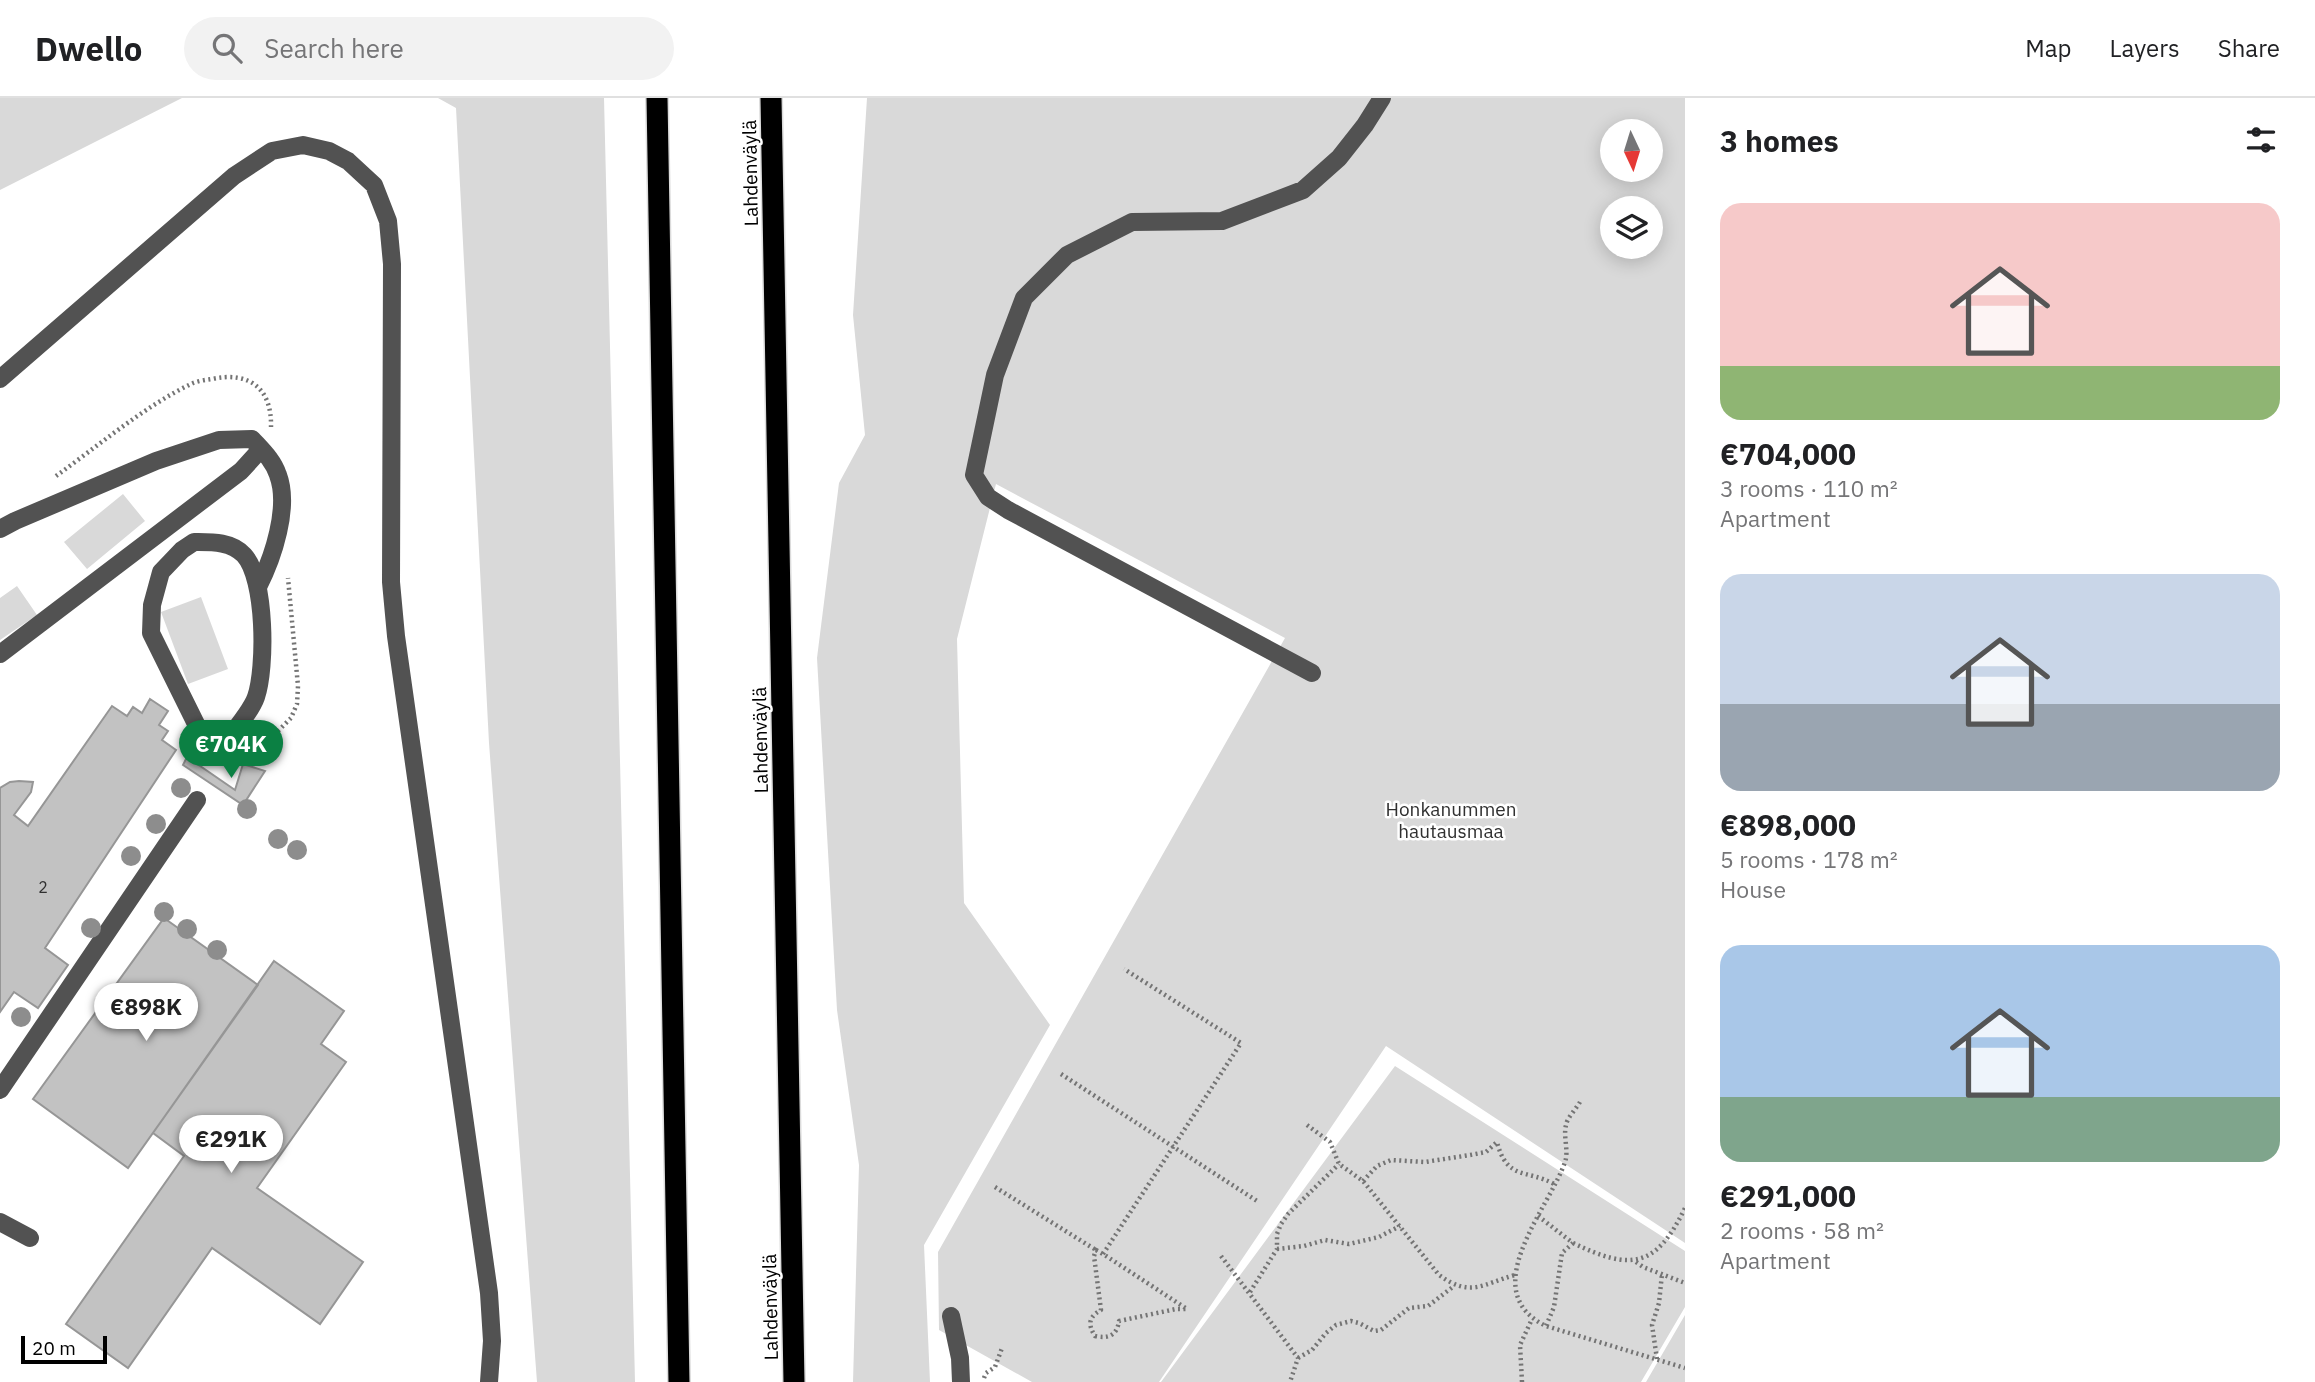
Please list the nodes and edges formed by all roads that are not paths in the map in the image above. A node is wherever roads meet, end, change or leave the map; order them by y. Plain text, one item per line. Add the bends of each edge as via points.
1 (657, 98) edge
2 (771, 98) edge
3 (1382, 98) edge
4 (0, 379) edge
5 (261, 449) junction
6 (0, 529) edge
7 (258, 587) junction
8 (0, 654) edge
9 (1312, 673) dead end
10 (197, 800) dead end
11 (0, 1090) edge
12 (0, 1222) edge
13 (30, 1238) dead end
14 (951, 1316) dead end
15 (489, 1382) edge
16 (679, 1382) edge
17 (794, 1382) edge
18 (961, 1382) edge

1 - 16 highway
2 - 17 highway, Lahdenväylä
3 - 9 lane via 1339,158 1303,190 1222,220 1132,222 1067,255 1024,298 995,376 974,475 988,497 1008,510
4 - 15 lane via 234,176 272,151 303,145 329,151 374,185 388,221 392,264 391,582 396,636 489,1293
5 - 6 lane via 252,439 219,440 156,461
5 - 7 lane via 279,477 282,519
5 - 8 lane via 241,471
7 - 7 lane via 261,668 256,699 219,750 200,732 151,634 160,572 194,542 221,542 243,554
10 - 11 lane
12 - 13 lane
14 - 18 lane

